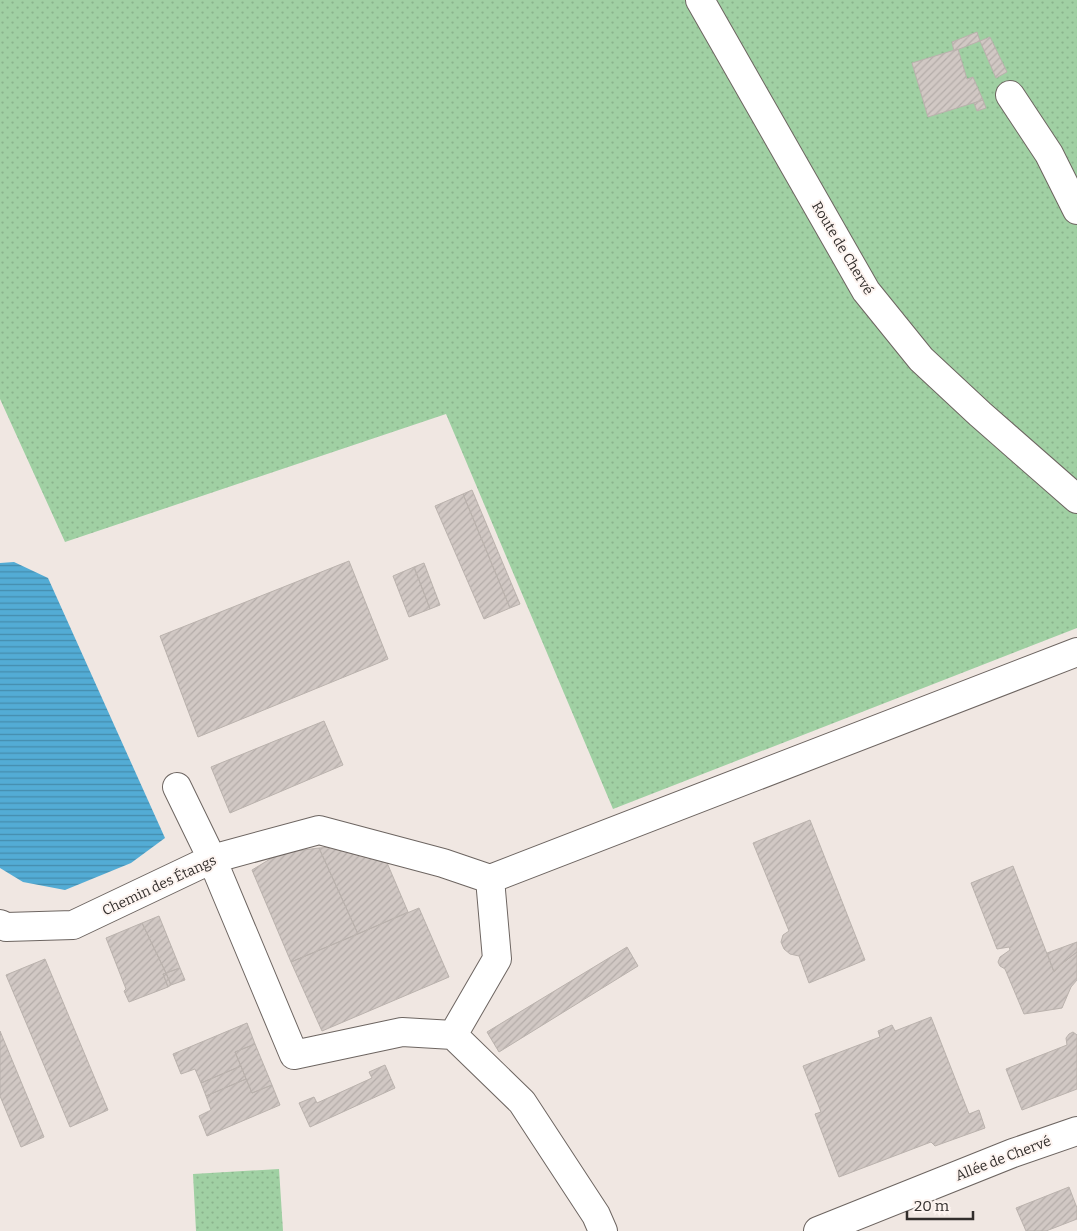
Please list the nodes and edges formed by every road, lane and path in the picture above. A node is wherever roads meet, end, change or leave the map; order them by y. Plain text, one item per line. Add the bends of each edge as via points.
1 (700, 0) edge
2 (1010, 95) dead end
3 (1077, 210) edge
4 (1077, 499) edge
5 (1077, 652) edge
6 (177, 787) dead end
7 (212, 859) junction
8 (490, 880) junction
9 (0, 924) edge
10 (453, 1035) junction
11 (1077, 1131) edge
12 (603, 1231) edge
13 (818, 1231) edge

1 - 4 street, Route de Chervé via 866,291 921,359
2 - 3 street via 1049,154
5 - 8 street
6 - 7 street
7 - 8 street, Chemin des Étangs via 319,830 443,863
7 - 9 street, Chemin des Étangs via 73,925
7 - 10 street via 294,1055 402,1032
8 - 10 street via 497,959
10 - 12 street via 522,1102 596,1215
11 - 13 street, Allée de Chervé via 1013,1153

